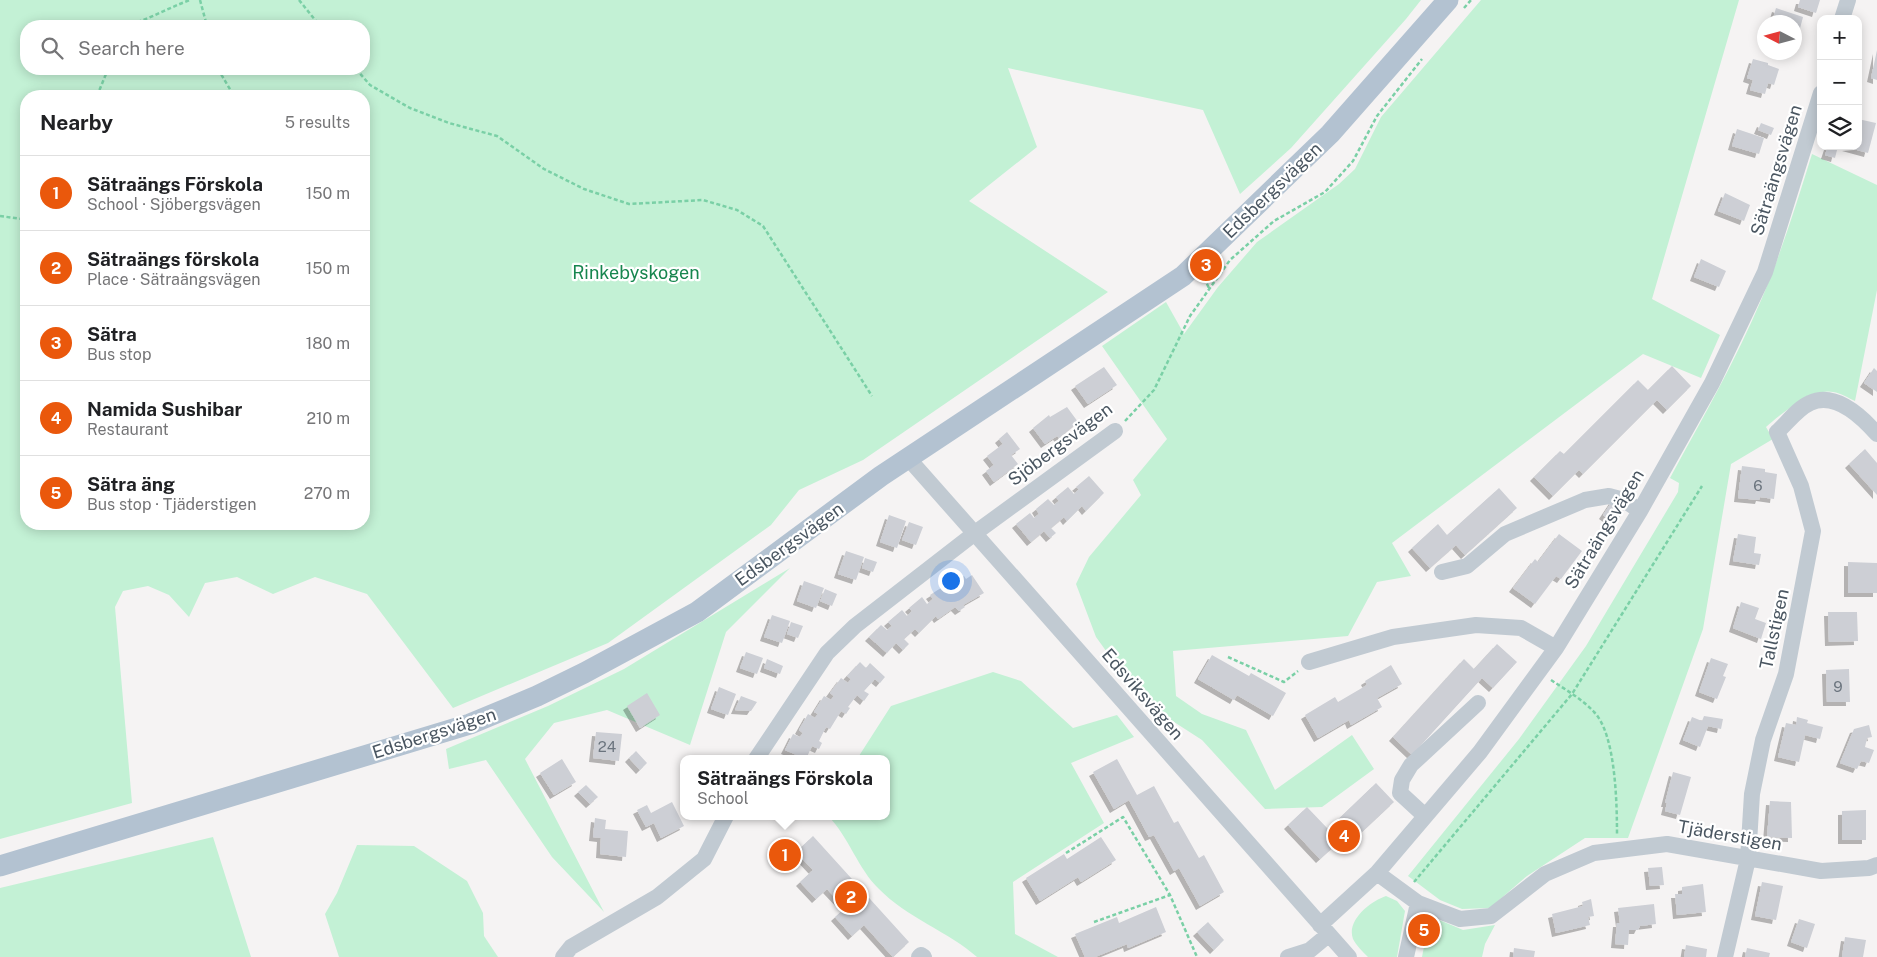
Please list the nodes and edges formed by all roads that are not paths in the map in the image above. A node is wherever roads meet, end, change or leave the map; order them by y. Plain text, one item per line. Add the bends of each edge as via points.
1 (1848, 0) edge
2 (1454, 8) edge
3 (1843, 15) edge
4 (1817, 105) edge
5 (1116, 431) road end
6 (1877, 434) edge
7 (908, 458) junction
8 (1640, 511) junction
9 (975, 533) junction
10 (1442, 572) dead end
11 (1556, 648) junction
12 (1309, 662) road end
13 (1478, 703) dead end
14 (759, 755) edge
15 (1425, 816) junction
16 (724, 820) edge
17 (1748, 859) junction
18 (1877, 865) edge
19 (0, 866) edge
20 (1377, 873) junction
21 (1411, 898) junction
22 (1324, 930) junction
23 (563, 957) edge
24 (919, 957) edge
25 (924, 957) edge
26 (1288, 957) edge
27 (1349, 957) edge
28 (1406, 957) edge
29 (1725, 957) edge

1 - 3 street
2 - 7 main road, Edsbergsvägen via 1183,276
4 - 8 street, Sätraängsvägen via 1765,272 1712,383
5 - 9 street, Sjöbergsvägen
6 - 17 street, Tallstigen via 1862,417 1830,400 1810,403 1777,432 1801,486 1813,531 1786,674 1764,740 1752,794
7 - 9 street, Edsviksvägen
7 - 19 main road, Edsbergsvägen via 697,612 537,696 470,724
8 - 10 street via 1624,500 1608,496 1585,500 1504,534 1467,566
8 - 11 street, Sätraängsvägen
9 - 14 street, Sjöbergsvägen via 855,626 827,653
9 - 22 street, Edsviksvägen
11 - 12 street via 1521,628 1476,625 1393,637
11 - 15 street, Sätraängsvägen via 1480,752
13 - 15 street via 1412,765 1402,780 1400,793
15 - 20 street, Sätraängsvägen
16 - 23 street via 704,859 657,897 571,947
17 - 18 street, Tjäderstigen via 1821,871
17 - 21 street, Tjäderstigen via 1667,844 1594,852 1545,874 1491,916 1460,919
17 - 29 street, Tallstigen
20 - 21 street, Tjäderstigen
20 - 22 street, Sätraängsvägen
21 - 28 street
22 - 26 street, Sätraängsvägen via 1310,950
22 - 27 street, Edsviksvägen
24 - 25 street

